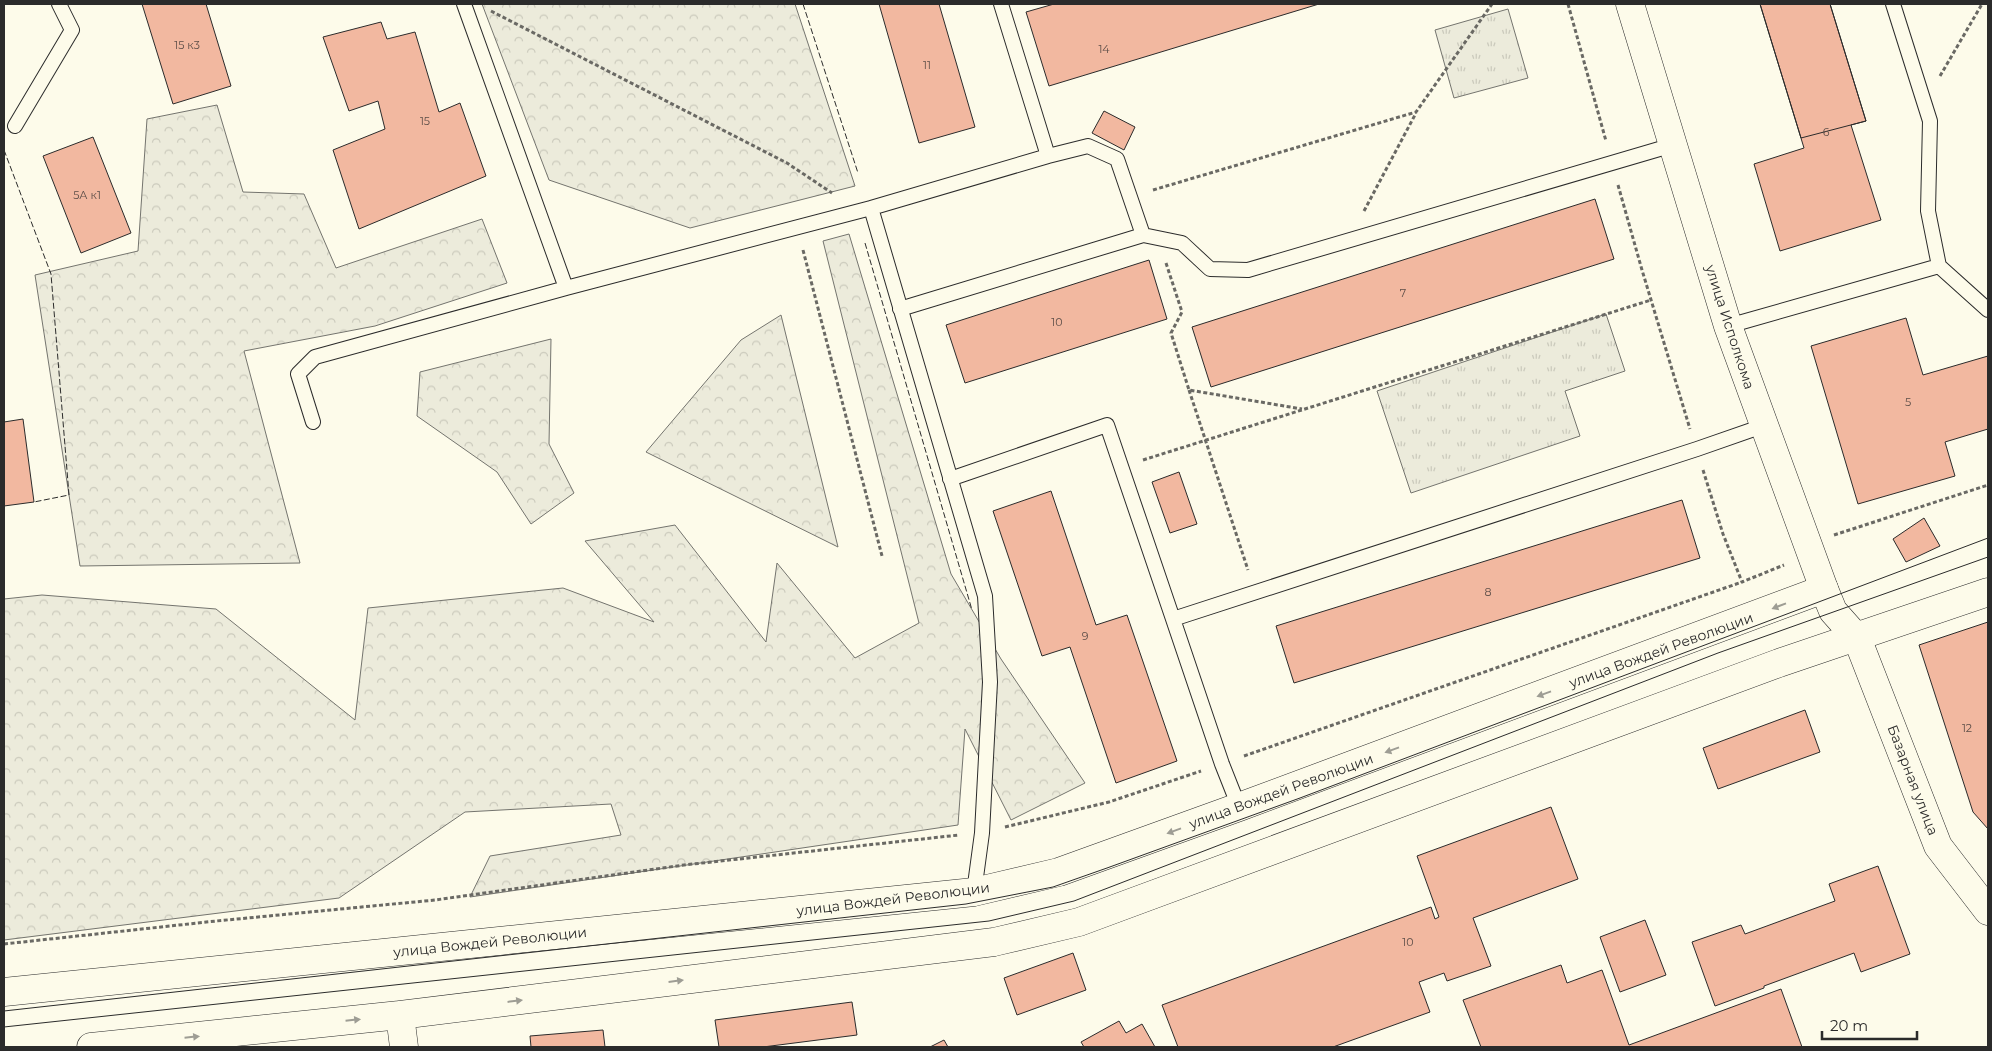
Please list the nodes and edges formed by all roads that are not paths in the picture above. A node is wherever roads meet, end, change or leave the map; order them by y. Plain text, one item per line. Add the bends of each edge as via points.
1 (59, 4) edge
2 (464, 4) edge
3 (1002, 4) edge
4 (1630, 4) edge
5 (1894, 4) edge
6 (15, 126) dead end
7 (1672, 145) junction
8 (1048, 156) junction
9 (871, 208) junction
10 (1143, 235) junction
11 (1940, 266) junction
12 (566, 288) junction
13 (900, 309) junction
14 (1988, 310) edge
15 (1728, 326) junction
16 (314, 422) dead end
17 (1764, 426) junction
18 (950, 479) junction
19 (1824, 589) junction
20 (1988, 592) edge
21 (1173, 619) junction
22 (1857, 638) junction
23 (1239, 807) junction
24 (974, 892) junction
25 (1988, 911) edge
26 (4, 992) edge
27 (400, 1015) junction
28 (91, 1047) edge
29 (404, 1047) edge

1 - 6 lane via 72,30
2 - 12 lane
3 - 8 lane
4 - 7 street, улица Исполкома
5 - 11 lane via 1930,120 1928,211
7 - 10 lane via 1248,270 1210,269 1182,243
7 - 15 street, улица Исполкома
8 - 9 lane
8 - 10 lane via 1088,146 1117,159
9 - 12 lane
9 - 13 lane
10 - 13 lane
11 - 14 lane
11 - 15 lane
12 - 16 lane via 315,357 298,374
13 - 18 lane
15 - 17 street, улица Исполкома
17 - 19 street, улица Исполкома
17 - 21 lane
18 - 21 lane via 1107,425
18 - 24 lane via 985,596 990,682 982,833
19 - 22 street, улица Исполкома via 1833,611
19 -> 23 street, улица Вождей Революции
20 - 22 street
21 - 23 lane
22 - 25 street, Базарная улица via 1938,846
27 -> 22 street via 994,942 1079,922 1779,663
23 -> 24 street, улица Вождей Революции via 1059,872
24 - 26 street, улица Вождей Революции
28 -> 27 street
27 - 29 street

